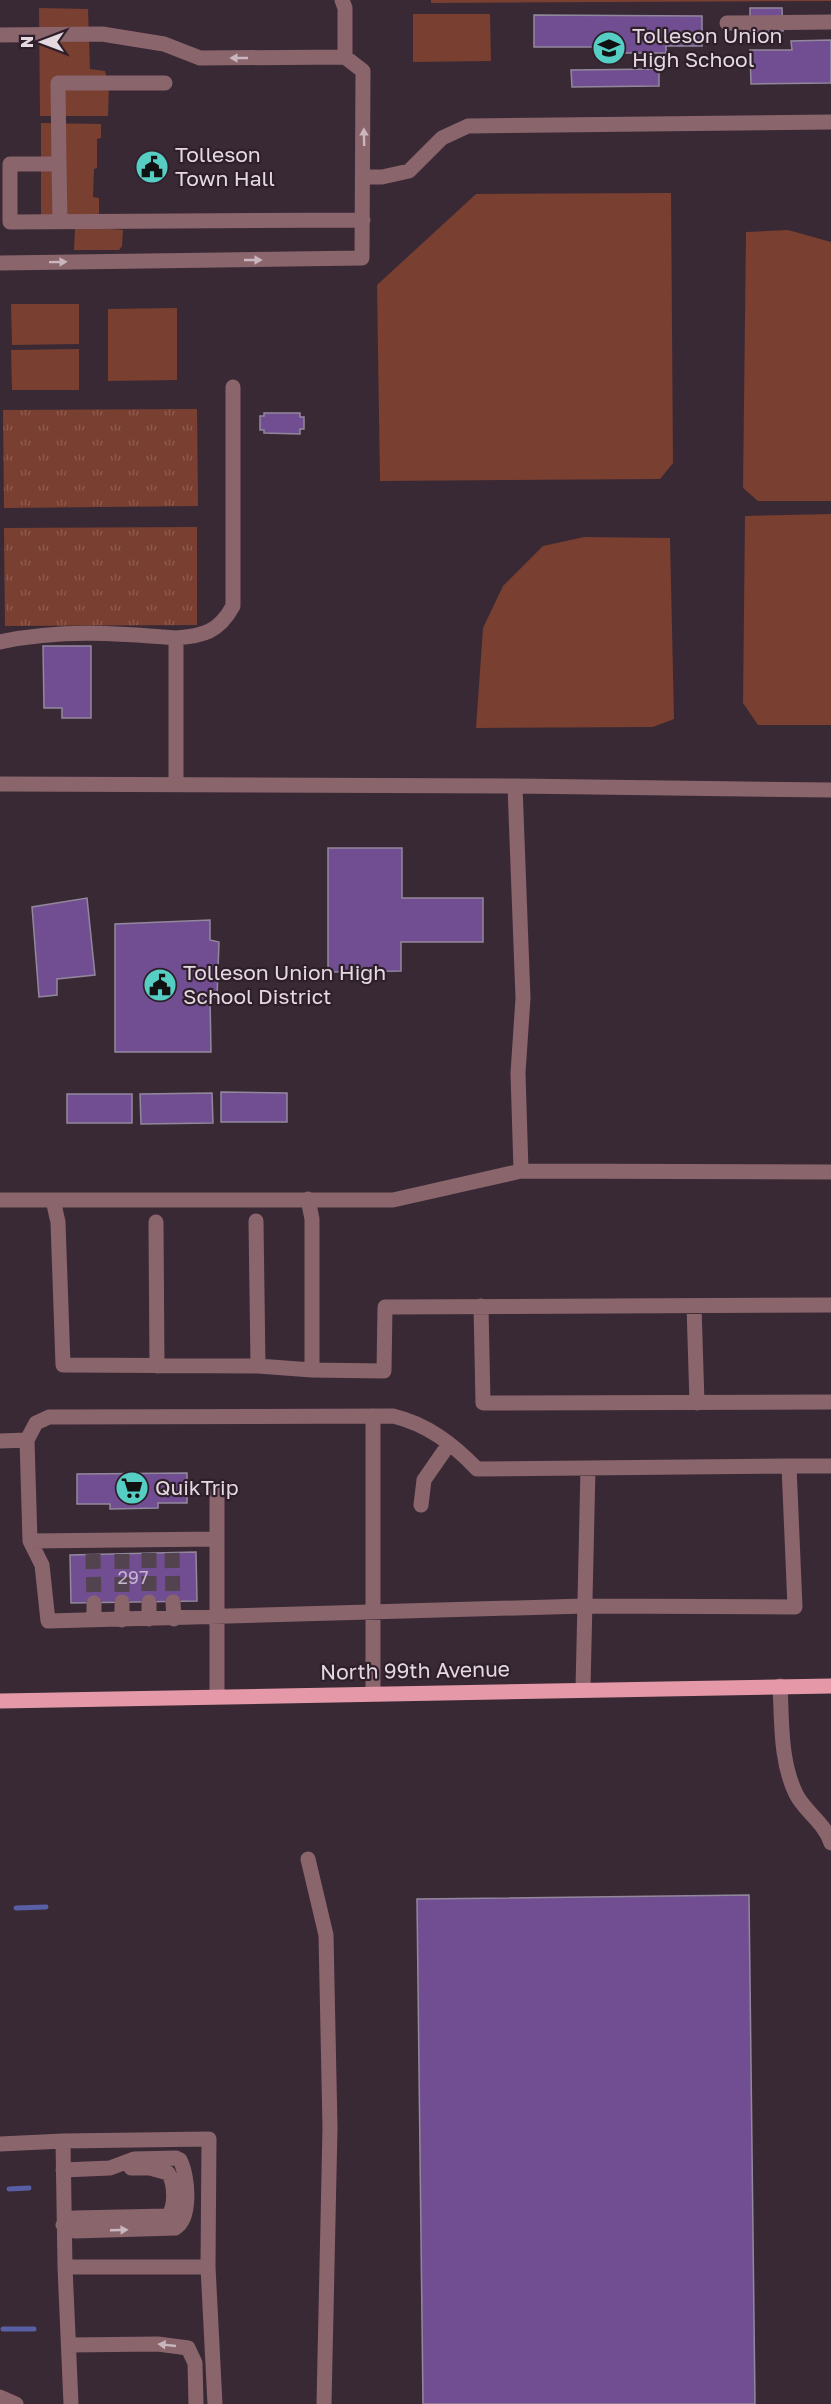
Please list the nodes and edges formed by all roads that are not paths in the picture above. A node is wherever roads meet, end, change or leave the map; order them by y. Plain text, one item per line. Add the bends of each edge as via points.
1 (342, 0) edge
2 (831, 22) edge
3 (727, 23) dead end
4 (0, 35) edge
5 (345, 57) junction
6 (165, 82) dead end
7 (831, 122) edge
8 (59, 164) junction
9 (364, 177) junction
10 (363, 220) junction
11 (60, 221) junction
12 (0, 262) edge
13 (233, 387) dead end
14 (176, 638) junction
15 (0, 642) edge
16 (0, 784) edge
17 (176, 785) junction
18 (515, 786) junction
19 (831, 790) edge
20 (521, 1171) junction
21 (831, 1172) edge
22 (308, 1199) junction
23 (0, 1200) edge
24 (53, 1200) junction
25 (256, 1221) dead end
26 (156, 1222) dead end
27 (831, 1305) edge
28 (481, 1306) junction
29 (694, 1306) junction
30 (157, 1366) junction
31 (258, 1366) junction
32 (312, 1370) junction
33 (698, 1402) junction
34 (831, 1402) edge
35 (373, 1416) junction
36 (27, 1440) junction
37 (0, 1441) edge
38 (449, 1444) junction
39 (789, 1466) junction
40 (831, 1466) edge
41 (588, 1468) junction
42 (217, 1494) dead end
43 (421, 1504) dead end
44 (217, 1539) junction
45 (30, 1541) junction
46 (122, 1602) tunnel mouth
47 (149, 1602) tunnel mouth
48 (173, 1602) tunnel mouth
49 (94, 1603) tunnel mouth
50 (585, 1606) junction
51 (373, 1612) junction
52 (218, 1618) junction
53 (149, 1619) junction
54 (174, 1619) junction
55 (94, 1620) junction
56 (122, 1620) junction
57 (780, 1686) junction
58 (831, 1686) edge
59 (583, 1689) junction
60 (373, 1693) junction
61 (217, 1695) junction
62 (0, 1701) edge
63 (831, 1844) edge
64 (309, 1859) dead end
65 (63, 2141) junction
66 (0, 2144) edge
67 (63, 2170) junction
68 (65, 2224) junction
69 (65, 2267) junction
70 (208, 2267) junction
71 (69, 2345) junction
72 (0, 2397) edge
73 (16, 2404) edge
74 (71, 2404) edge
75 (196, 2404) edge
76 (214, 2404) edge
77 (324, 2404) edge

1 - 5 lane
2 - 3 lane
5 -> 4 lane via 200,58 164,44 102,33
9 -> 5 lane via 363,71
6 - 8 lane via 58,83
7 - 9 lane via 468,126 442,138 409,171
8 - 11 lane
8 - 11 lane via 10,164 10,222
9 - 10 lane
10 - 11 lane
12 -> 10 lane via 362,258
13 - 14 lane via 233,606 225,621 213,631 199,637
14 - 15 lane via 56,633
14 - 17 lane
16 - 17 lane
17 - 18 lane
18 - 19 lane
18 - 20 lane via 523,998 518,1073
20 - 21 lane
20 - 22 lane via 393,1200
22 - 24 lane
22 - 32 lane via 312,1219
23 - 24 lane
24 - 30 lane via 58,1222 63,1365
25 - 31 lane
26 - 30 lane
27 - 29 lane
28 - 29 lane
28 - 32 lane via 385,1307 384,1371
28 - 33 lane via 483,1403
29 - 33 lane
30 - 31 lane
31 - 32 lane
33 - 34 lane
35 - 36 lane via 49,1417 36,1423
35 - 38 lane via 417,1422
35 - 51 lane
36 - 37 lane
36 - 45 lane
38 - 41 lane via 477,1469
38 - 43 lane via 424,1480
39 - 40 lane
39 - 41 lane
39 - 50 lane via 795,1607
41 - 50 lane
42 - 44 lane
44 - 45 lane via 172,1546 122,1547
44 - 52 lane
45 - 55 lane via 42,1565 48,1621
46 - 56 lane
47 - 53 lane
48 - 54 lane
49 - 55 lane
50 - 51 lane
50 - 59 lane
51 - 52 lane
51 - 60 lane
52 - 54 lane
52 - 61 lane
53 - 54 lane
53 - 56 lane
55 - 56 lane
57 - 58 main road, North 99th Avenue
57 - 59 main road, North 99th Avenue
57 - 63 lane via 785,1760 797,1795 828,1832
59 - 60 main road, North 99th Avenue
60 - 61 main road, North 99th Avenue
61 - 62 main road, North 99th Avenue
64 - 77 lane via 326,1935 330,2128
65 - 66 lane
65 - 67 lane
65 - 70 lane via 209,2139
67 - 68 lane
68 -> 67 lane via 75,2231 175,2228 181,2224 185,2207 184,2172 180,2160 167,2156 134,2159 110,2168
68 - 69 lane
69 - 70 lane
69 - 71 lane
70 - 76 lane
71 - 74 lane
75 -> 71 lane via 195,2363 188,2348 158,2344
72 - 73 lane

